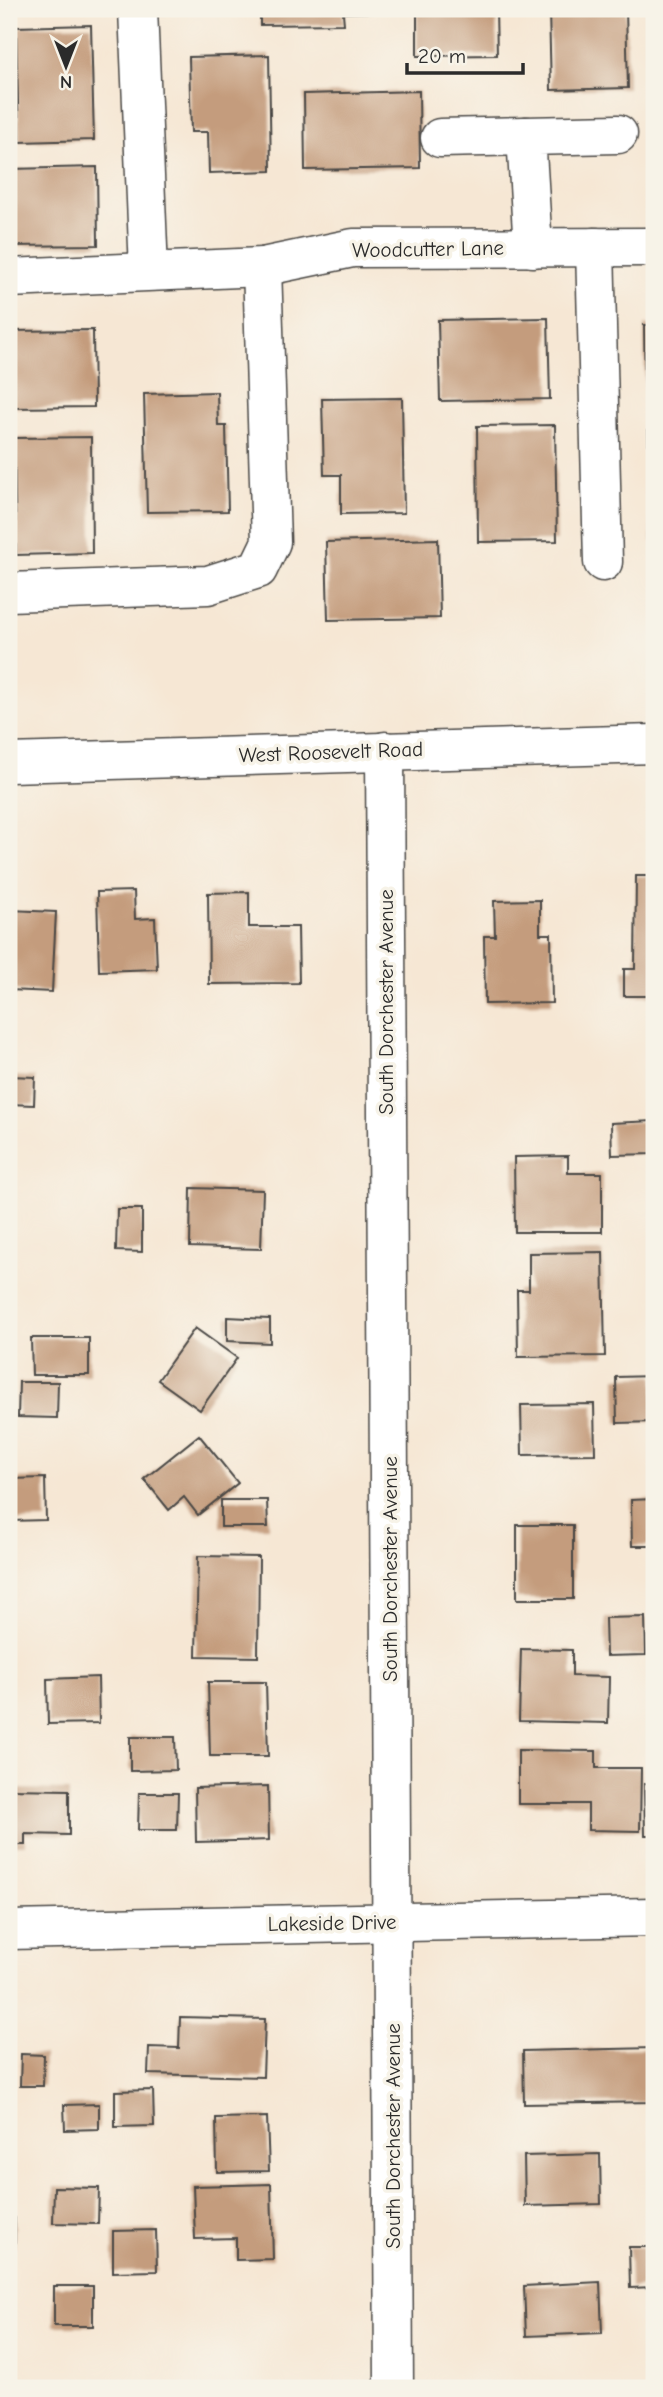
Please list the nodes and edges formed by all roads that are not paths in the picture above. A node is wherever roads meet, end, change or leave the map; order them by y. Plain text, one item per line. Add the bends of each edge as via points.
1 (138, 9) edge
2 (618, 134) dead end
3 (526, 136) junction
4 (440, 138) dead end
5 (595, 247) junction
6 (654, 247) edge
7 (533, 248) junction
8 (262, 267) junction
9 (149, 271) junction
10 (9, 278) edge
11 (603, 562) dead end
12 (9, 592) edge
13 (654, 744) edge
14 (385, 751) junction
15 (9, 763) edge
16 (654, 1917) edge
17 (392, 1922) junction
18 (9, 1930) edge
19 (394, 2388) edge

1 - 9 street
2 - 3 street
3 - 4 street
3 - 7 street
5 - 6 street, Woodcutter Lane
5 - 7 street, Woodcutter Lane
5 - 11 street
7 - 8 street, Woodcutter Lane via 354,248
8 - 9 street, Woodcutter Lane
8 - 12 street via 271,542 258,569 208,584
9 - 10 street, Woodcutter Lane
13 - 14 street, West Roosevelt Road
14 - 15 street, West Roosevelt Road
14 - 17 street, South Dorchester Avenue
16 - 17 street, Lakeside Drive
17 - 18 street, Lakeside Drive
17 - 19 street, South Dorchester Avenue

